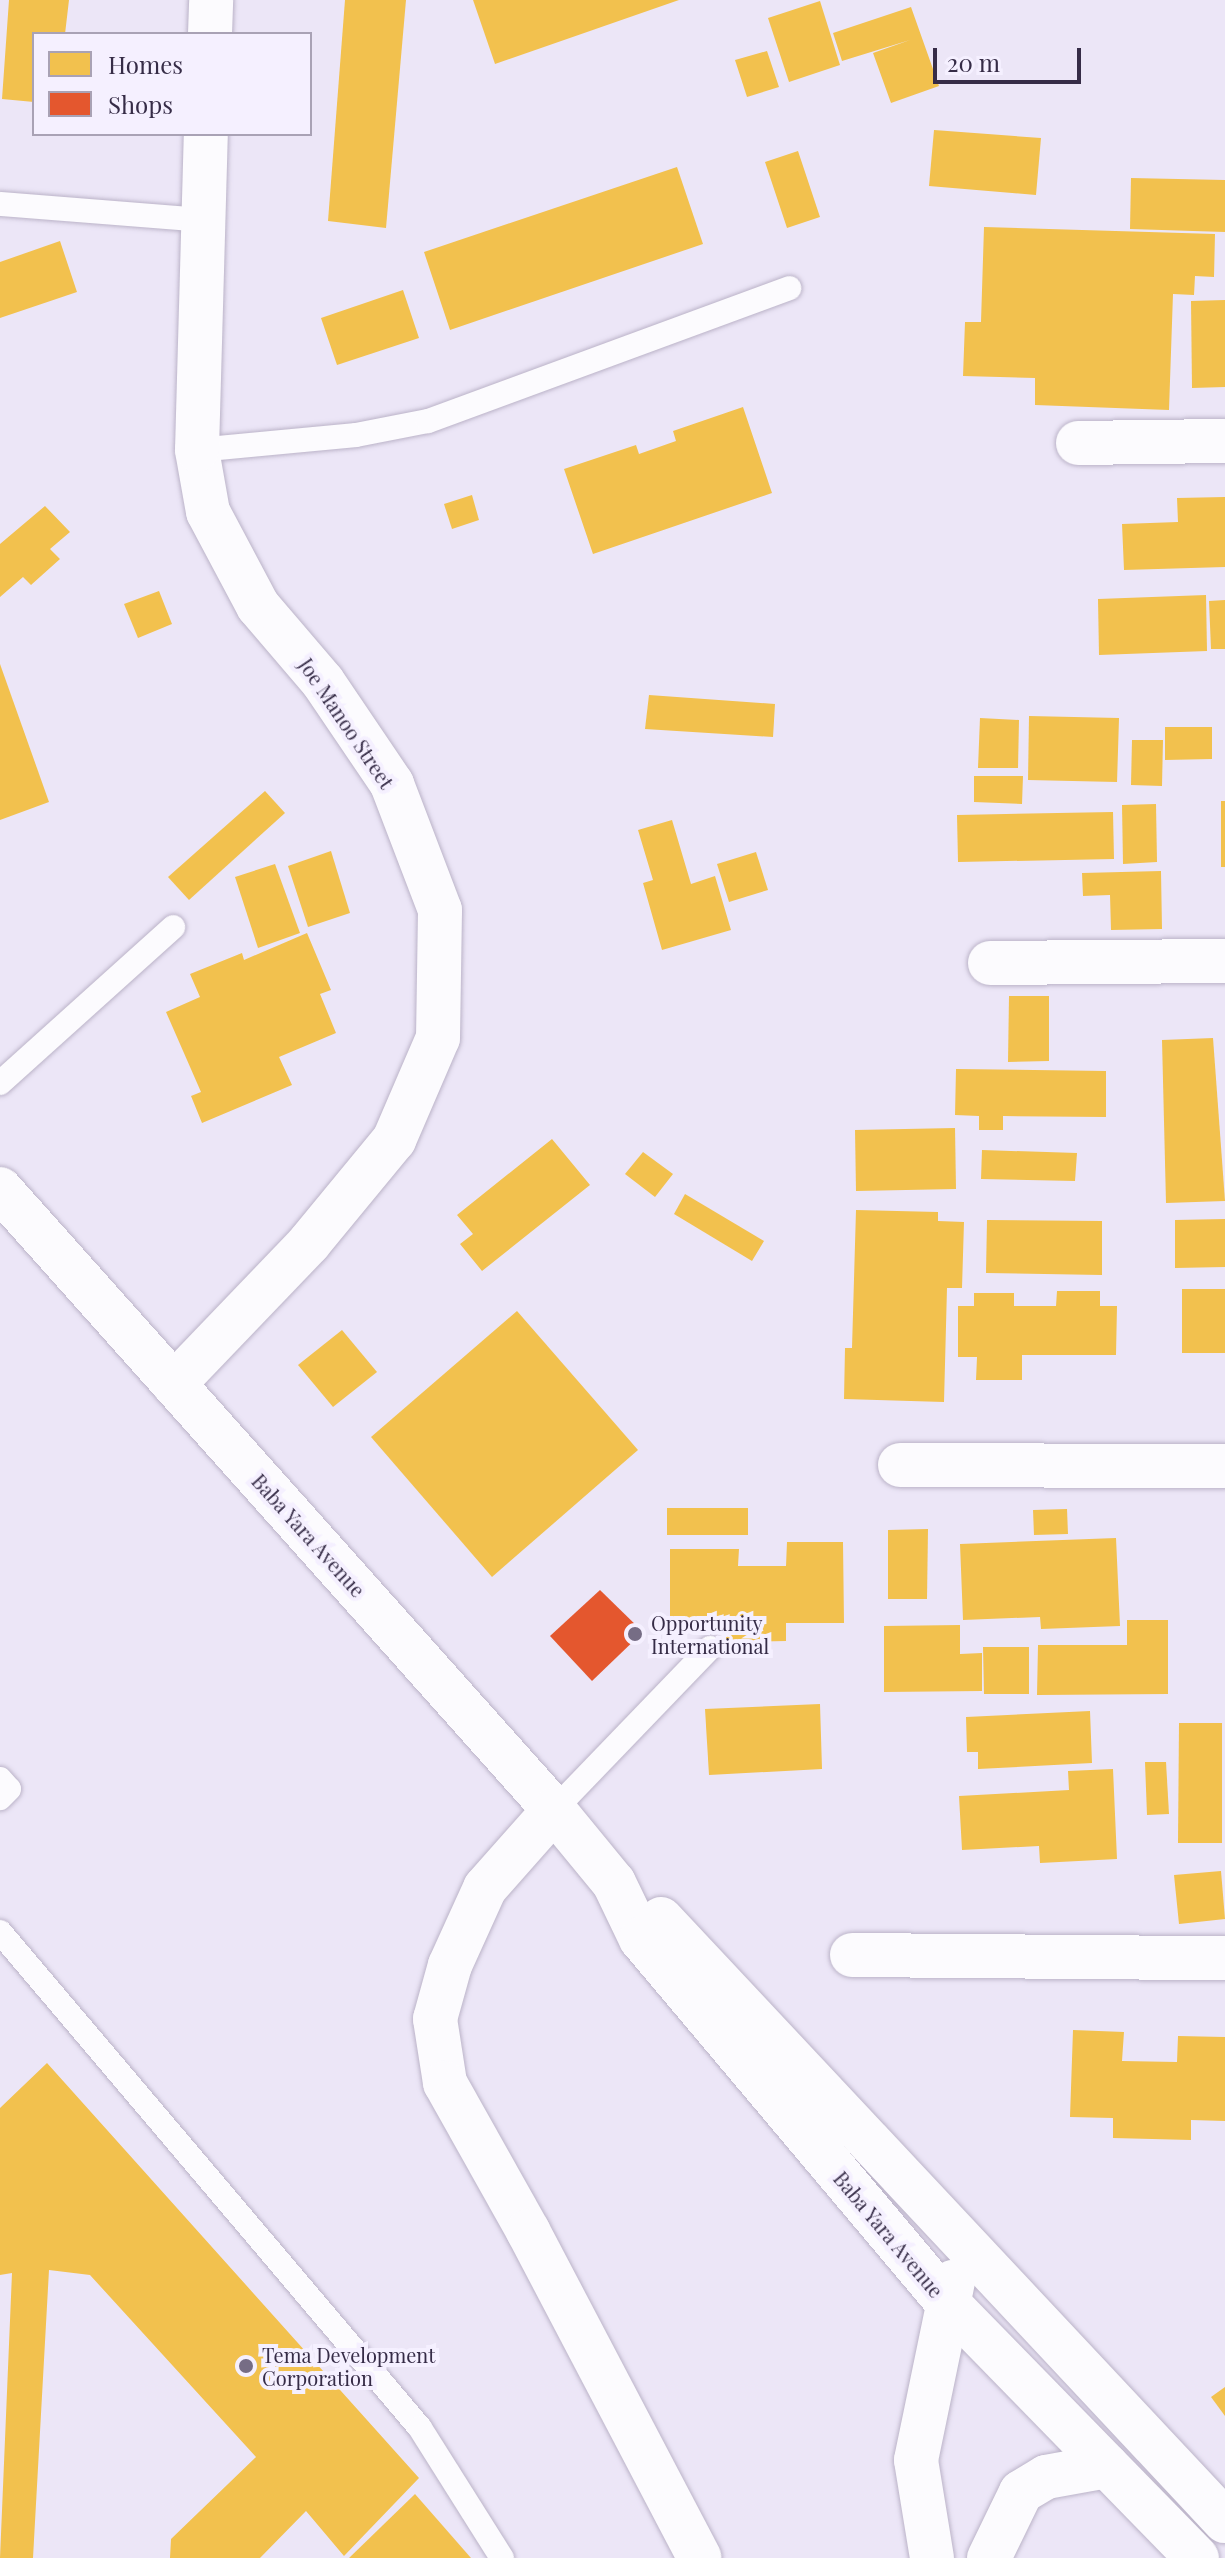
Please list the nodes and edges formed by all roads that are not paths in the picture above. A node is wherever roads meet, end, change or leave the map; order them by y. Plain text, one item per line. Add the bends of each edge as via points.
1 (211, 0) edge
2 (210, 32) edge
3 (206, 136) edge
4 (0, 204) edge
5 (202, 220) junction
6 (789, 288) dead end
7 (1225, 441) edge
8 (1078, 443) dead end
9 (197, 450) junction
10 (173, 927) dead end
11 (1225, 961) edge
12 (990, 963) dead end
13 (0, 1083) edge
14 (0, 1189) edge
15 (174, 1384) junction
16 (900, 1465) dead end
17 (1225, 1466) edge
18 (710, 1648) dead end
19 (0, 1779) edge
20 (0, 1798) edge
21 (554, 1810) junction
22 (614, 1883) junction
23 (0, 1932) edge
24 (852, 1955) dead end
25 (1225, 1958) edge
26 (963, 2246) junction
27 (947, 2302) junction
28 (1107, 2466) junction
29 (1225, 2521) edge
30 (502, 2558) edge
31 (700, 2558) edge
32 (932, 2558) edge
33 (989, 2558) edge
34 (1197, 2558) edge

1 - 2 main road
3 - 5 main road, Joe Manoo Street
4 - 5 lane
5 - 9 main road, Joe Manoo Street
6 - 9 lane via 428,421 356,435
7 - 8 main road
9 - 15 main road, Joe Manoo Street via 208,512 258,606 323,682 392,784 440,910 438,1038 394,1140 309,1243
10 - 13 lane
11 - 12 main road
14 - 15 main road, Baba Yara Avenue
15 - 21 main road, Baba Yara Avenue
16 - 17 main road
18 - 21 lane
19 - 20 lane via 9,1789
21 - 22 main road, Baba Yara Avenue
21 - 31 main road via 485,1888 450,1965 435,2019 445,2083
22 - 26 main road, Baba Yara Avenue via 659,1916
22 - 27 main road, Baba Yara Avenue via 641,1939
23 - 30 lane via 420,2428
24 - 25 main road
26 - 27 main road
26 - 29 main road, Baba Yara Avenue
27 - 28 main road, Baba Yara Avenue
27 - 32 main road via 916,2460
28 - 33 main road via 1046,2477 1021,2492
28 - 34 main road, Baba Yara Avenue

